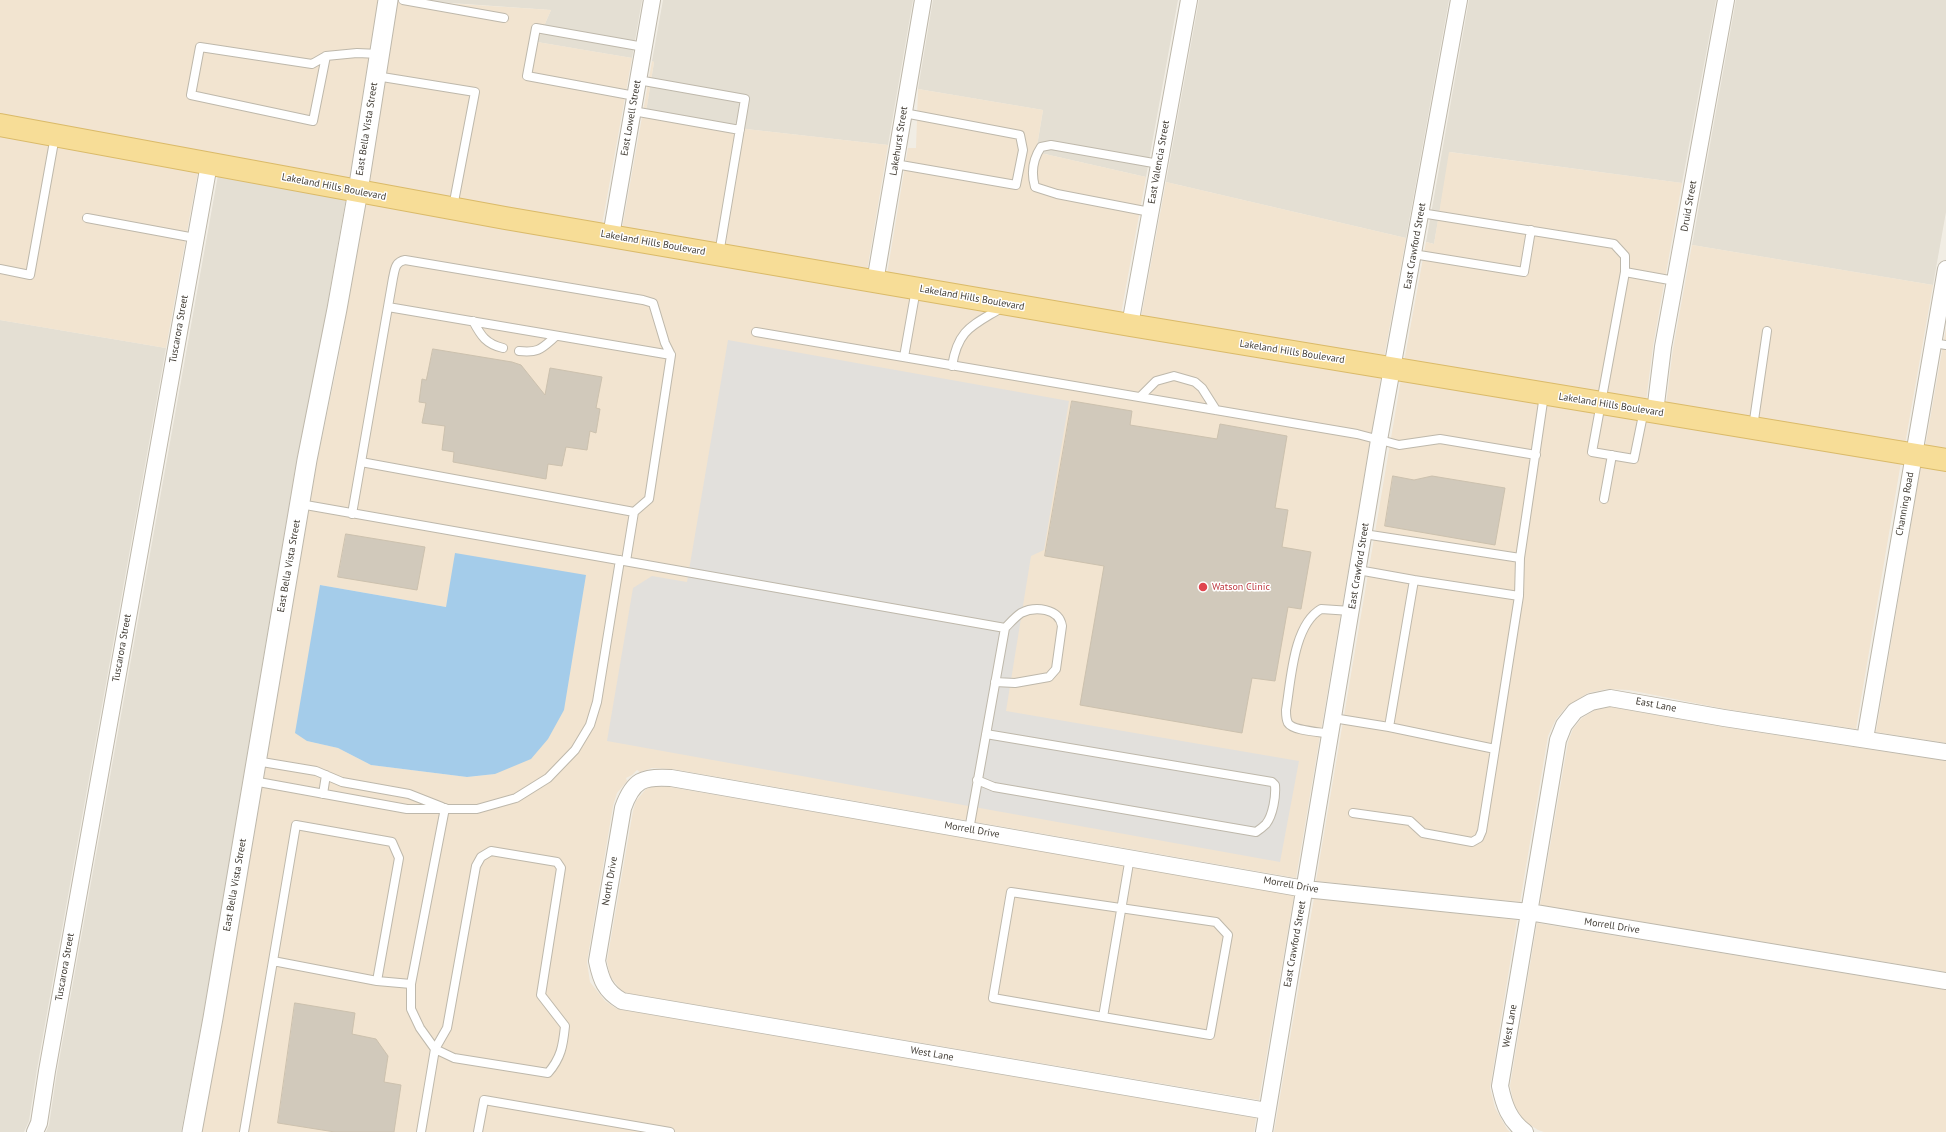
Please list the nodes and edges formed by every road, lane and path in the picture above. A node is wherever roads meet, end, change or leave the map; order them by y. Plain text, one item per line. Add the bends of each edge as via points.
1 (388, 0) edge
2 (403, 0) edge
3 (652, 0) edge
4 (923, 0) edge
5 (1189, 0) edge
6 (1459, 0) edge
7 (1726, 0) edge
8 (504, 18) dead end
9 (644, 47) junction
10 (379, 54) junction
11 (326, 56) junction
12 (376, 76) junction
13 (638, 80) junction
14 (634, 103) junction
15 (904, 113) junction
16 (0, 125) edge
17 (740, 130) junction
18 (55, 135) junction
19 (209, 164) junction
20 (895, 164) junction
21 (1159, 164) junction
22 (358, 191) junction
23 (453, 209) junction
24 (1150, 212) junction
25 (1421, 213) junction
26 (87, 218) dead end
27 (1531, 230) junction
28 (611, 236) junction
29 (195, 238) junction
30 (1413, 254) junction
31 (719, 255) junction
32 (0, 269) edge
33 (1946, 269) edge
34 (1625, 272) junction
35 (1675, 281) junction
36 (875, 282) junction
37 (917, 288) junction
38 (1008, 304) junction
39 (388, 307) junction
40 (473, 321) junction
41 (1130, 325) junction
42 (1767, 331) dead end
43 (756, 332) dead end
44 (556, 336) junction
45 (1939, 344) edge
46 (503, 348) dead end
47 (518, 351) dead end
48 (671, 355) junction
49 (904, 357) junction
50 (952, 366) junction
51 (1392, 369) junction
52 (1544, 394) junction
53 (1140, 397) junction
54 (1601, 403) junction
55 (1216, 410) junction
56 (1649, 411) junction
57 (1752, 428) junction
58 (1379, 440) junction
59 (1536, 455) junction
60 (1913, 455) junction
61 (1612, 456) junction
62 (1946, 460) edge
63 (361, 462) junction
64 (1604, 499) dead end
65 (300, 504) junction
66 (634, 512) junction
67 (352, 514) junction
68 (1364, 534) junction
69 (1520, 558) junction
70 (623, 561) junction
71 (1358, 570) junction
72 (1414, 580) junction
73 (1519, 596) junction
74 (1351, 611) junction
75 (1004, 628) junction
76 (995, 682) junction
77 (1332, 726) junction
78 (1389, 727) junction
79 (986, 734) junction
80 (1865, 739) junction
81 (1495, 749) junction
82 (1946, 752) edge
83 (256, 761) junction
84 (326, 775) junction
85 (977, 780) junction
86 (253, 781) junction
87 (639, 782) joint
88 (323, 794) junction
89 (445, 808) junction
90 (1353, 813) dead end
91 (969, 830) junction
92 (1130, 857) junction
93 (1305, 888) junction
94 (1121, 908) junction
95 (1529, 912) junction
96 (273, 961) junction
97 (377, 981) junction
98 (1946, 982) edge
99 (412, 984) junction
100 (604, 984) joint
101 (1103, 1017) junction
102 (435, 1049) junction
103 (1267, 1111) junction
104 (35, 1132) edge
105 (192, 1132) edge
106 (244, 1132) edge
107 (421, 1132) edge
108 (478, 1132) edge
109 (670, 1132) edge
110 (1264, 1132) edge
111 (1525, 1132) edge

1 - 10 street, East Bella Vista Street
2 - 8 lane
3 - 9 street, East Lowell Street
4 - 15 street, Lakehurst Street
5 - 21 street, East Valencia Street
6 - 25 street, East Crawford Street
7 - 35 street, Druid Street
9 - 13 street, East Lowell Street
9 - 14 lane via 536,28 527,76
10 - 11 lane
10 - 12 street, East Bella Vista Street
11 - 11 lane via 312,64 200,47 191,95 313,120
12 - 22 street, East Bella Vista Street
12 - 23 lane via 475,92
13 - 14 street, East Lowell Street
13 - 17 lane via 746,99
14 - 17 lane
14 - 28 street, East Lowell Street
15 - 20 street, Lakehurst Street
15 - 20 lane via 1020,135 1023,150 1016,185
16 - 18 main road, Lakeland Hills Boulevard
17 - 31 lane
18 - 19 main road, Lakeland Hills Boulevard
18 - 32 lane via 30,274
19 - 22 main road, Lakeland Hills Boulevard
19 - 29 street, Tuscarora Street
20 - 36 street, Lakehurst Street
21 - 24 street, East Valencia Street
21 - 24 lane via 1051,145 1041,147 1036,155 1032,176 1035,187 1057,194
22 - 23 main road, Lakeland Hills Boulevard
22 - 65 street, East Bella Vista Street
23 - 28 main road, Lakeland Hills Boulevard
24 - 41 street, East Valencia Street
25 - 27 lane
25 - 30 street, East Crawford Street
26 - 29 lane
27 - 30 lane via 1524,272
27 - 34 lane via 1614,244 1625,256
28 - 31 main road, Lakeland Hills Boulevard
29 - 104 street, Tuscarora Street via 39,1123
30 - 51 street, East Crawford Street
31 - 36 main road, Lakeland Hills Boulevard
33 - 45 street, Channing Road
34 - 35 lane
34 - 54 lane
35 - 56 street, Druid Street
36 - 37 main road, Lakeland Hills Boulevard
37 - 38 main road, Lakeland Hills Boulevard
37 - 49 lane
38 - 41 main road, Lakeland Hills Boulevard
38 - 50 lane via 966,329 954,353
39 - 40 lane
39 - 48 lane via 396,265 404,260 643,300 652,303
39 - 63 lane
40 - 44 lane
40 - 46 lane via 482,338 492,345
41 - 51 main road, Lakeland Hills Boulevard
42 - 57 lane
43 - 49 lane
44 - 47 lane via 532,353
44 - 48 lane
45 - 60 street, Channing Road
48 - 66 lane via 649,499
49 - 50 lane
50 - 53 lane
51 - 52 main road, Lakeland Hills Boulevard
51 - 58 street, East Crawford Street
52 - 54 main road, Lakeland Hills Boulevard
52 - 59 lane
53 - 55 lane
53 - 55 lane via 1156,381 1174,376 1195,382
54 - 56 main road, Lakeland Hills Boulevard
54 - 61 lane via 1592,452
55 - 58 lane
56 - 57 main road, Lakeland Hills Boulevard
56 - 61 lane via 1634,459
57 - 60 main road, Lakeland Hills Boulevard
58 - 59 lane via 1399,446 1440,439
58 - 68 street, East Crawford Street
59 - 69 lane
60 - 62 main road, Lakeland Hills Boulevard
60 - 80 street, Channing Road
61 - 64 lane
63 - 66 lane
63 - 67 lane
65 - 67 lane
65 - 83 street, East Bella Vista Street
66 - 70 lane
67 - 70 lane
68 - 69 lane
68 - 71 street, East Crawford Street
69 - 73 lane
70 - 75 lane
70 - 89 lane via 597,702 590,725 575,750 548,778 516,798 477,809
71 - 72 lane
71 - 74 street, East Crawford Street
72 - 73 lane
72 - 78 lane
73 - 81 lane
74 - 77 street, East Crawford Street
74 - 77 lane via 1321,609 1309,619 1300,636 1286,710 1286,718 1294,727
75 - 76 lane
75 - 76 lane via 1021,613 1037,608 1053,612 1061,620 1062,626 1056,669 1049,677 1015,683
76 - 79 lane
77 - 78 lane
77 - 93 street, East Crawford Street
78 - 81 lane
79 - 85 lane
79 - 85 lane via 1272,782 1275,785 1275,794 1266,823 1256,832 994,787
80 - 82 street, East Lane
80 - 95 street, East Lane via 1724,718 1628,700 1610,698 1591,702 1575,712 1564,725 1558,740
81 - 90 lane via 1482,831 1472,842 1423,833 1410,821
83 - 84 lane
83 - 86 street, East Bella Vista Street
84 - 88 lane
84 - 89 lane via 342,782 409,794
85 - 91 lane
86 - 88 lane
86 - 105 street, East Bella Vista Street
87 - 91 street, Morrell Drive via 652,777 672,778
87 - 100 street, North Drive via 627,796 623,808 597,961 600,980
88 - 89 lane via 407,809
89 - 99 lane
91 - 92 street, Morrell Drive
92 - 93 street, Morrell Drive
92 - 94 lane
93 - 95 street, Morrell Drive
93 - 103 street, East Crawford Street
94 - 101 lane
94 - 101 lane via 1216,922 1228,935 1210,1035
94 - 101 lane via 1011,892 993,998
95 - 98 street, Morrell Drive
95 - 111 street, West Lane via 1500,1086 1505,1107 1516,1125
96 - 97 lane
96 - 97 lane via 296,826 392,842 399,858
96 - 106 lane
97 - 99 lane
99 - 102 lane via 411,1010
100 - 103 street, West Lane via 613,996 622,1001
102 - 102 lane via 454,1058 548,1073 558,1062 564,1042 565,1026 541,995 561,868 557,862 491,851 481,857 476,866 447,1028
102 - 107 lane
103 - 110 street, East Crawford Street
108 - 109 lane via 484,1100

